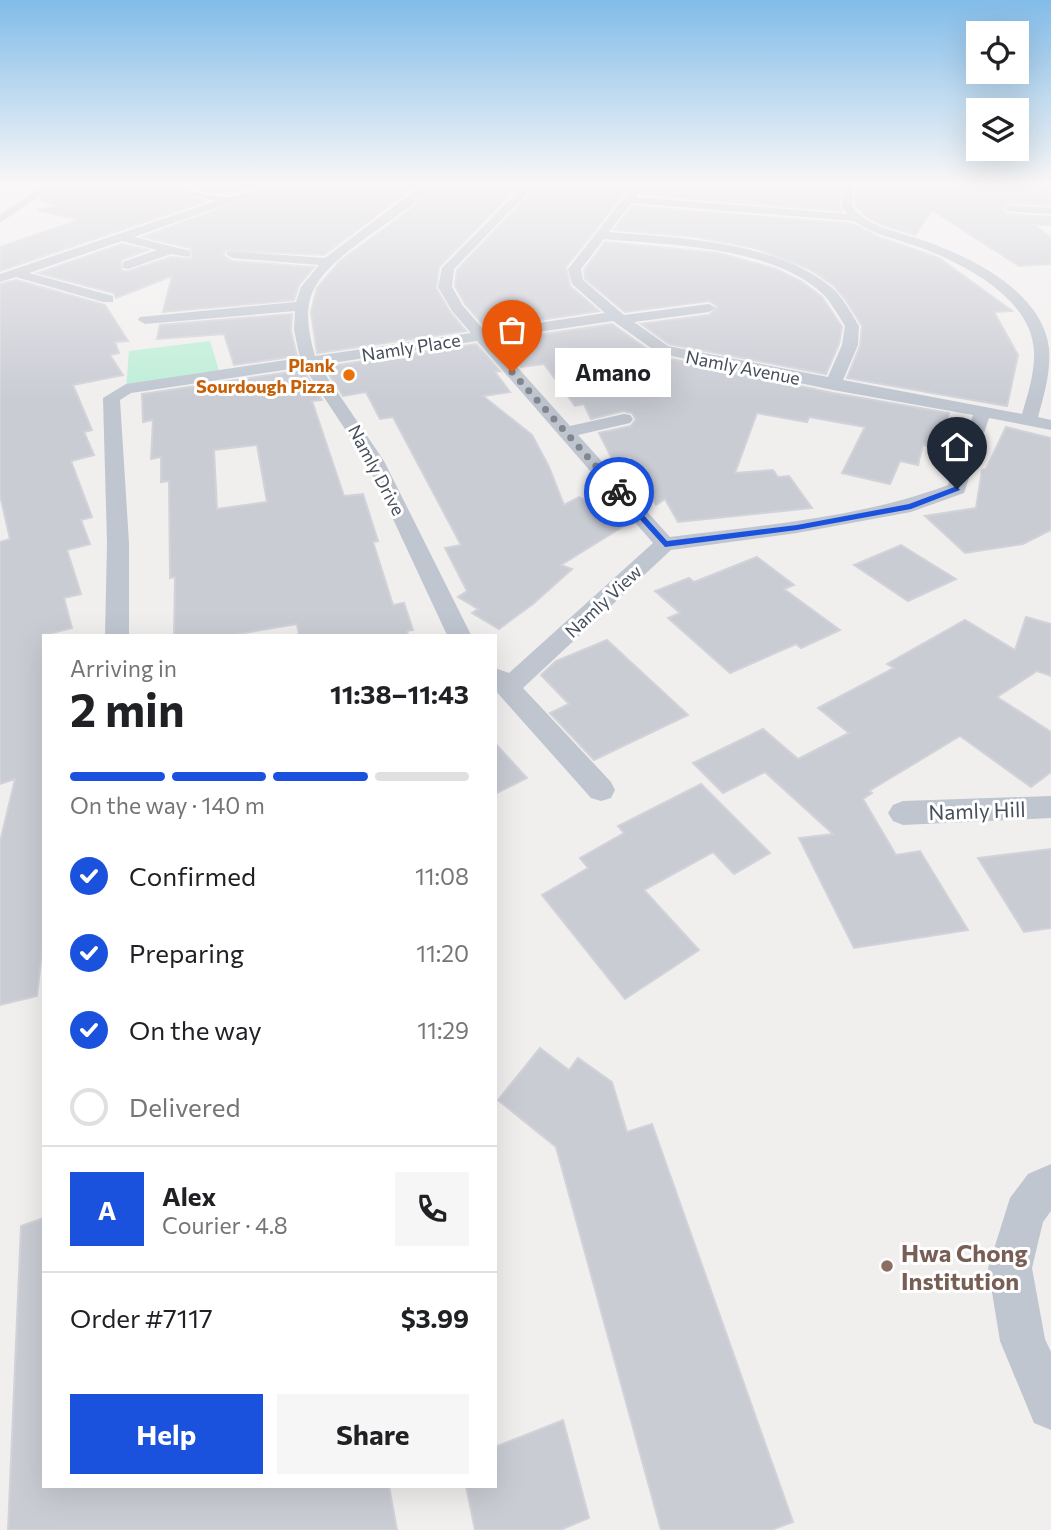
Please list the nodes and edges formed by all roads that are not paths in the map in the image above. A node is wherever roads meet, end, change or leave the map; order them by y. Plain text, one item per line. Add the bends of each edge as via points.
1 (64, 256) edge
2 (152, 256) edge
3 (261, 256) edge
4 (336, 256) edge
5 (459, 256) edge
6 (584, 256) edge
7 (755, 256) edge
8 (957, 256) edge
9 (328, 262) junction
10 (128, 265) dead end
11 (16, 273) junction
12 (0, 278) edge
13 (108, 299) dead end
14 (302, 306) junction
15 (709, 308) dead end
16 (618, 318) junction
17 (145, 320) dead end
18 (484, 338) junction
19 (312, 365) junction
20 (833, 385) junction
21 (983, 411) junction
22 (624, 419) dead end
23 (1029, 420) junction
24 (1051, 425) edge
25 (566, 432) junction
26 (665, 544) junction
27 (117, 634) edge
28 (459, 634) edge
29 (502, 682) edge
30 (601, 790) dead end
31 (1051, 807) edge
32 (904, 813) dead end
33 (1051, 1184) edge
34 (1051, 1406) edge

1 - 11 street
2 - 10 street
3 - 9 street
4 - 9 street, Namly Drive
5 - 18 street via 448,268 445,287
6 - 16 street, Namly Avenue via 573,274
7 - 20 street via 810,278 827,290 852,326 850,345
8 - 23 street via 995,278 1035,327 1043,349
9 - 14 street, Namly Drive via 308,287
11 - 12 street
11 - 13 street
14 - 17 street
14 - 19 street, Namly Drive via 301,330
15 - 16 street, Namly Place
16 - 18 street, Namly Place
16 - 20 street, Namly Avenue via 663,350
18 - 19 street, Namly Place
18 - 25 street
19 - 27 street, Namly Place via 126,389 111,398
19 - 28 street, Namly Drive via 375,461
20 - 21 street, Namly Avenue
21 - 23 street, Namly Avenue
21 - 26 street via 957,489 898,509
22 - 25 street
23 - 24 street, Namly Avenue
25 - 26 street
26 - 29 street, Namly View
29 - 30 street
31 - 32 street, Namly Hill
33 - 34 street via 1042,1188 1026,1213 1010,1268 1023,1341

